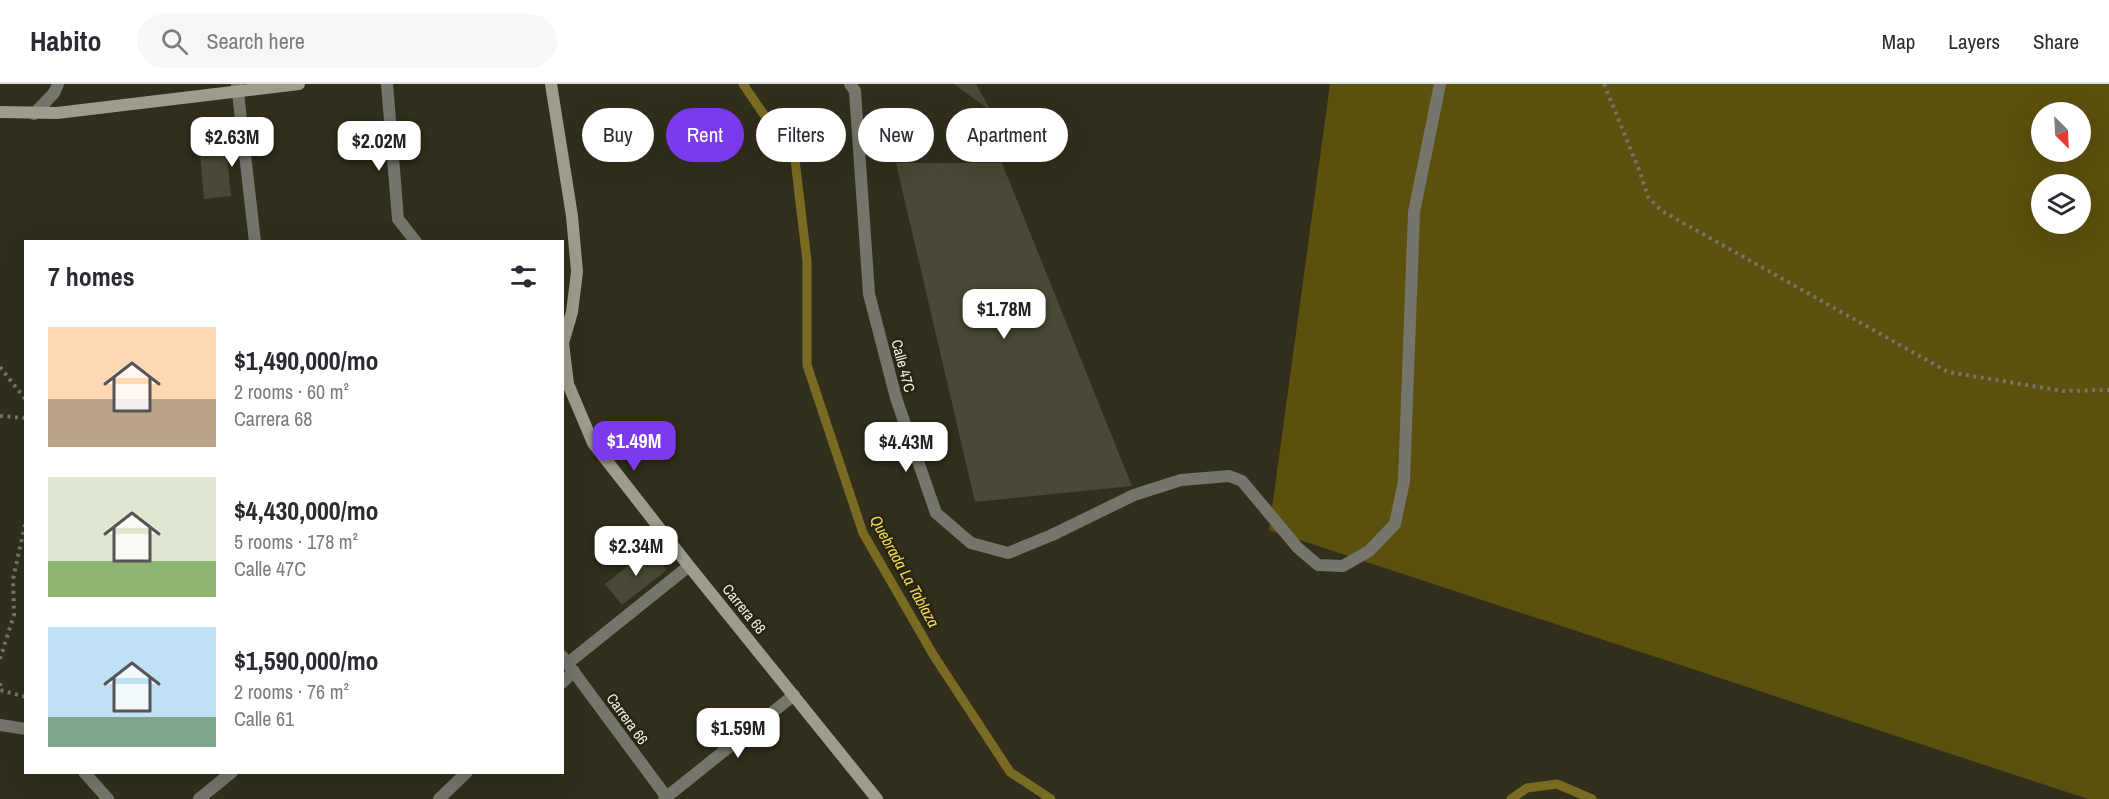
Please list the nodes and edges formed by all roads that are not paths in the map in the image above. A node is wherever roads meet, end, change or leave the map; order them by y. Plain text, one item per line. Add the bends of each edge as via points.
1 (58, 84) edge
2 (299, 84) edge
3 (387, 84) edge
4 (551, 84) edge
5 (850, 84) edge
6 (1440, 84) edge
7 (238, 88) edge
8 (0, 112) edge
9 (34, 114) junction
10 (255, 240) edge
11 (414, 240) edge
12 (564, 340) edge
13 (564, 351) edge
14 (689, 566) junction
15 (568, 663) edge
16 (794, 695) junction
17 (0, 725) edge
18 (24, 729) edge
19 (86, 774) edge
20 (229, 774) edge
21 (465, 774) edge
22 (666, 798) edge
23 (108, 799) edge
24 (200, 799) edge
25 (438, 799) edge
26 (878, 799) edge

1 - 9 street
2 - 7 street
3 - 11 street via 398,219
4 - 12 street, Carrera 68 via 577,272
5 - 6 street, Calle 47C via 855,91 869,294 896,398 936,513 971,543 1008,553 1134,495 1181,480 1228,476 1242,481 1298,548 1318,565 1343,566 1369,551 1395,525 1404,481 1414,212
7 - 9 street via 104,109
7 - 10 street
8 - 9 street
13 - 14 street, Carrera 68 via 568,384 593,443
14 - 15 street
14 - 16 street, Carrera 68
15 - 22 street, Carrera 66
16 - 22 street
16 - 26 street, Carrera 68
17 - 18 street
19 - 23 street
20 - 24 street
21 - 25 street

